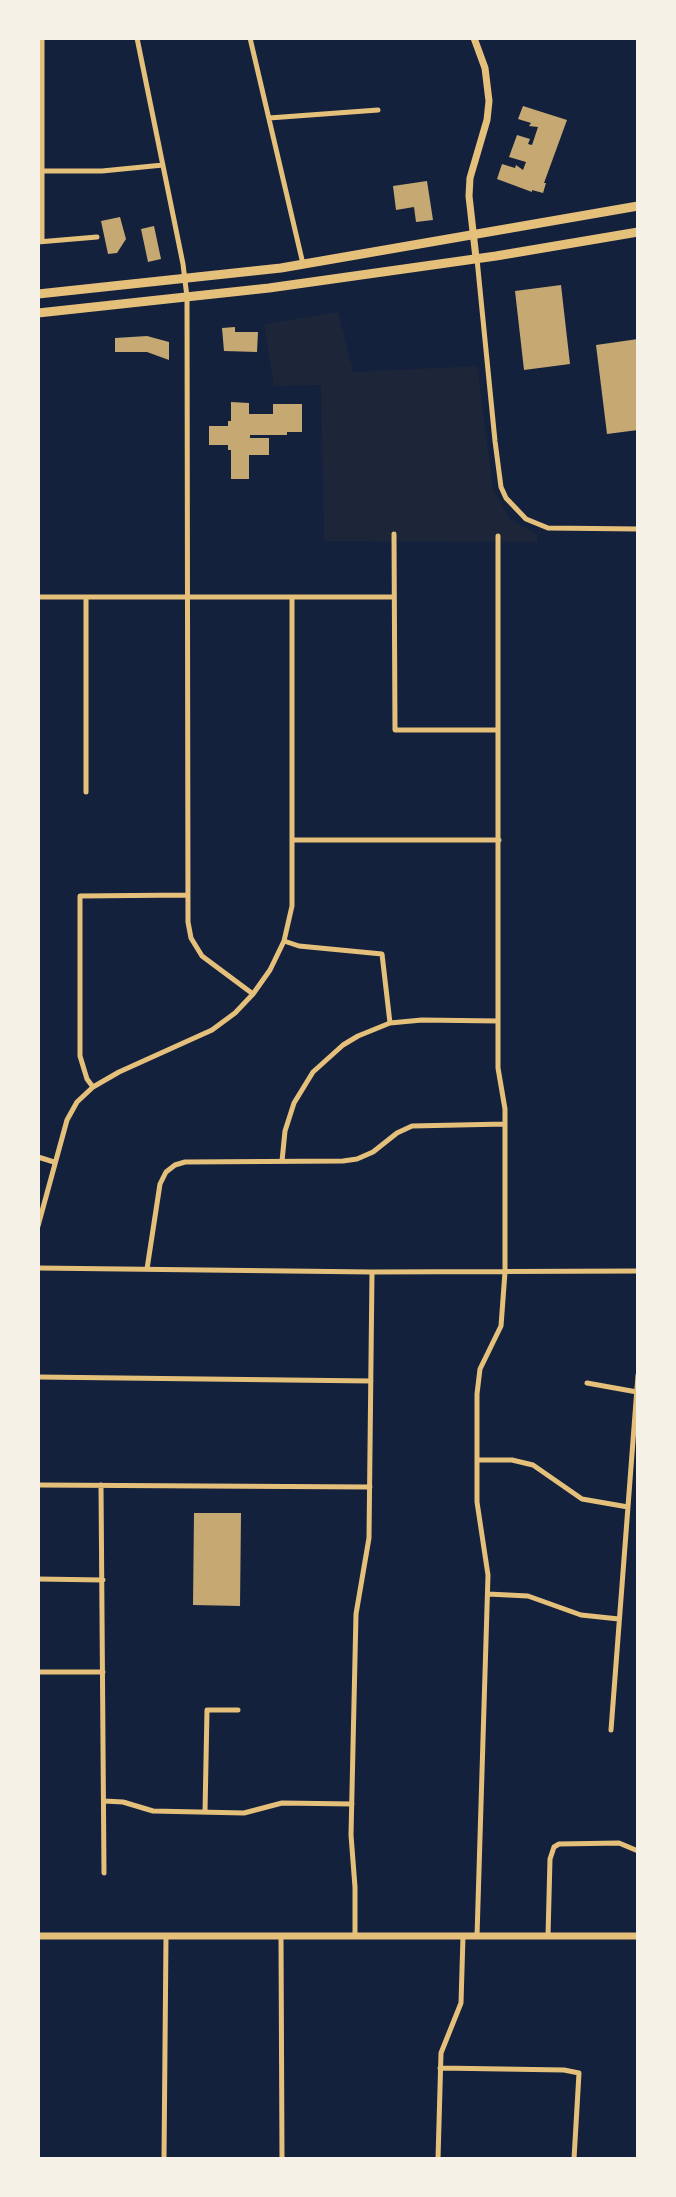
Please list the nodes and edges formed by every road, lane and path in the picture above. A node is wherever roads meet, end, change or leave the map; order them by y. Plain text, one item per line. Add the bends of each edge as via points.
1 (42, 38) edge
2 (137, 38) edge
3 (250, 38) edge
4 (474, 38) edge
5 (378, 110) dead end
6 (269, 118) junction
7 (163, 165) junction
8 (42, 171) junction
9 (638, 206) edge
10 (638, 232) edge
11 (474, 235) junction
12 (97, 237) dead end
13 (40, 241) edge
14 (476, 258) junction
15 (303, 264) junction
16 (185, 279) junction
17 (38, 294) edge
18 (187, 297) junction
19 (38, 313) edge
20 (638, 529) edge
21 (394, 534) dead end
22 (498, 536) dead end
23 (38, 597) edge
24 (86, 597) junction
25 (187, 597) junction
26 (292, 597) junction
27 (394, 597) junction
28 (498, 730) junction
29 (86, 792) dead end
30 (292, 840) junction
31 (499, 840) junction
32 (186, 895) junction
33 (284, 941) junction
34 (253, 994) junction
35 (498, 1021) junction
36 (390, 1023) junction
37 (93, 1087) junction
38 (505, 1124) junction
39 (38, 1157) edge
40 (282, 1161) junction
41 (54, 1162) junction
42 (38, 1226) edge
43 (38, 1268) edge
44 (147, 1269) junction
45 (638, 1271) edge
46 (372, 1272) junction
47 (505, 1272) junction
48 (638, 1375) edge
49 (38, 1377) edge
50 (371, 1381) junction
51 (587, 1383) dead end
52 (637, 1392) edge
53 (477, 1460) junction
54 (38, 1485) edge
55 (101, 1485) junction
56 (370, 1487) junction
57 (628, 1507) junction
58 (38, 1579) edge
59 (103, 1580) junction
60 (488, 1594) junction
61 (619, 1619) junction
62 (38, 1672) edge
63 (103, 1672) junction
64 (238, 1710) dead end
65 (611, 1730) dead end
66 (104, 1801) junction
67 (352, 1804) junction
68 (205, 1812) junction
69 (638, 1851) edge
70 (104, 1873) dead end
71 (38, 1936) edge
72 (355, 1936) junction
73 (463, 1936) junction
74 (477, 1936) junction
75 (548, 1936) junction
76 (638, 1936) edge
77 (166, 1937) junction
78 (281, 1937) junction
79 (440, 2068) junction
80 (164, 2159) edge
81 (282, 2159) edge
82 (438, 2159) edge
83 (574, 2159) edge

1 - 8 street
2 - 7 street
3 - 6 street
4 - 11 street via 489,101 470,178
5 - 6 street
6 - 15 street
7 - 8 street
7 - 16 street
8 - 13 street
9 - 11 main road
10 - 14 main road
11 - 14 street
11 - 15 main road
12 - 13 street
14 - 18 main road
14 - 20 street via 506,498 526,519 548,528
15 - 16 main road
16 - 17 main road
16 - 18 street
18 - 19 main road
18 - 25 street
21 - 27 street
22 - 28 street
23 - 24 street
24 - 25 street
24 - 29 street
25 - 26 street
25 - 32 street
26 - 27 street
26 - 30 street
27 - 28 street via 395,730
28 - 31 street
30 - 31 street
30 - 33 street via 292,906
31 - 35 street
32 - 34 street via 196,948
32 - 37 street via 80,896 80,1056
33 - 34 street
33 - 36 street via 382,954
34 - 37 street via 212,1030
35 - 36 street
35 - 38 street
36 - 40 street via 343,1045 313,1072 289,1117
37 - 41 street via 67,1120
38 - 40 street via 412,1126 357,1159
38 - 47 street
39 - 41 street
40 - 44 street via 185,1162 166,1172
41 - 42 street
43 - 44 street
44 - 46 street
45 - 47 street
46 - 47 street
46 - 50 street
47 - 53 street via 501,1326 478,1383
48 - 52 street
49 - 50 street
50 - 56 street
51 - 52 street
52 - 57 street
53 - 57 street via 533,1465 582,1499
53 - 60 street
54 - 55 street
55 - 56 street
55 - 59 street
56 - 67 street via 368,1549 356,1614
57 - 61 street
58 - 59 street
59 - 63 street
60 - 61 street via 528,1596 581,1615
60 - 74 street
61 - 65 street
62 - 63 street
63 - 66 street
64 - 68 street via 207,1710
66 - 68 street via 153,1811
66 - 70 street
67 - 68 street via 287,1803 254,1812
67 - 72 street
69 - 75 street via 619,1843 554,1847
71 - 77 street
72 - 73 street
72 - 78 street
73 - 74 street
73 - 79 street via 461,2003 444,2042
74 - 75 street
75 - 76 street
77 - 78 street
77 - 80 street
78 - 81 street
79 - 82 street
79 - 83 street via 579,2073

